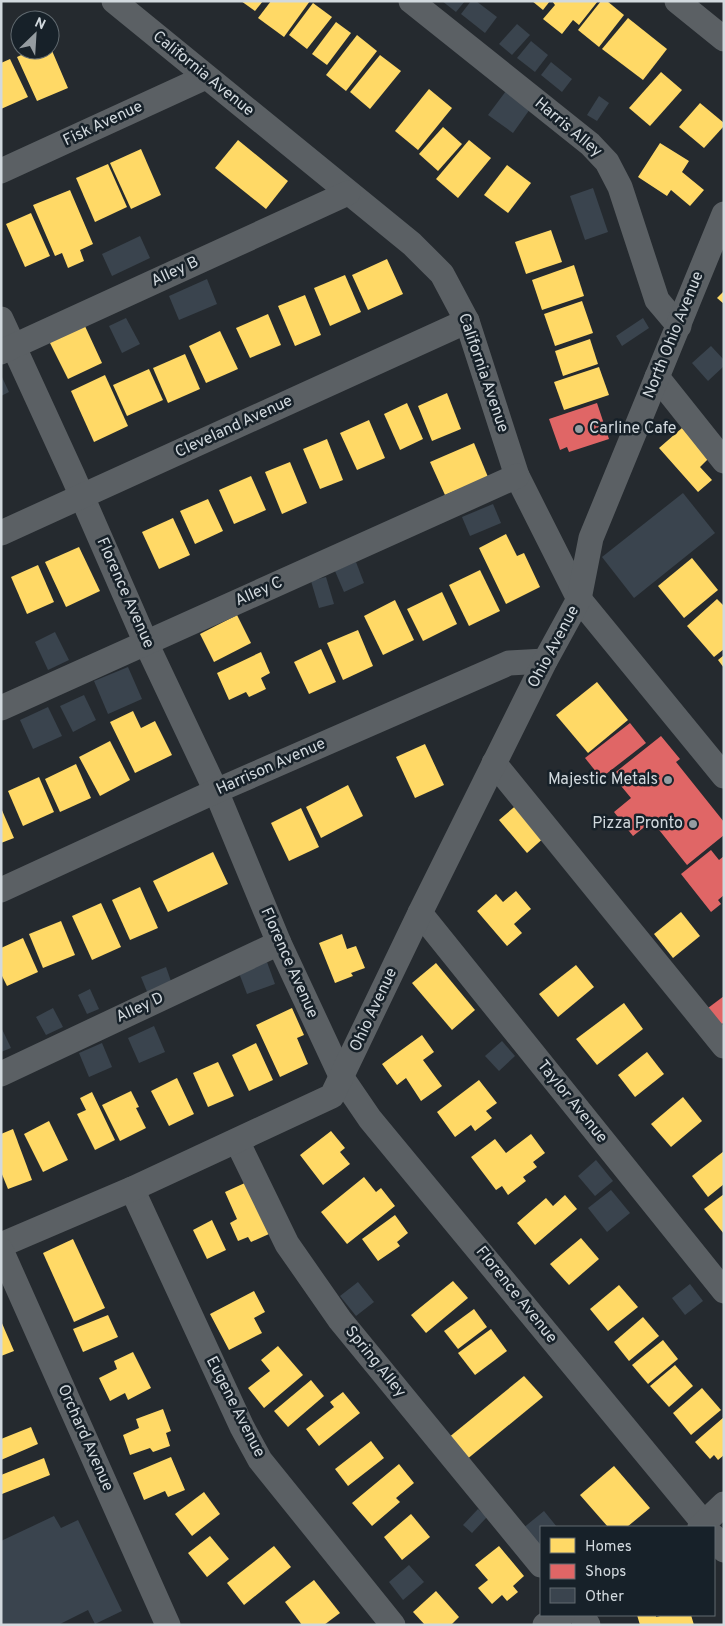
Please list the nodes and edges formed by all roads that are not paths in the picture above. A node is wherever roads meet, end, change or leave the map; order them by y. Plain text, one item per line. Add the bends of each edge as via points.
1 (114, 1) edge
2 (411, 1) edge
3 (678, 1) edge
4 (724, 39) edge
5 (206, 77) junction
6 (1, 171) edge
7 (348, 193) junction
8 (724, 214) edge
9 (1, 319) edge
10 (467, 321) junction
11 (678, 326) junction
12 (7, 349) edge
13 (657, 377) junction
14 (724, 461) edge
15 (517, 476) junction
16 (82, 497) junction
17 (1, 533) edge
18 (579, 599) junction
19 (146, 643) junction
20 (545, 661) junction
21 (1, 708) edge
22 (494, 763) junction
23 (724, 776) edge
24 (216, 792) junction
25 (1, 890) edge
26 (420, 914) junction
27 (279, 943) junction
28 (724, 1046) edge
29 (1, 1074) edge
30 (342, 1078) junction
31 (237, 1141) junction
32 (132, 1189) junction
33 (1, 1245) edge
34 (1, 1250) edge
35 (724, 1290) edge
36 (724, 1504) edge
37 (704, 1526) edge
38 (708, 1526) edge
39 (715, 1540) edge
40 (724, 1550) edge
41 (540, 1564) edge
42 (560, 1616) edge
43 (168, 1625) edge
44 (393, 1625) edge
45 (545, 1625) edge

1 - 5 street, California Avenue
2 - 11 street, Harris Alley via 590,144 607,162 620,187 657,300
3 - 4 street
5 - 6 street, Fisk Avenue
5 - 7 street, California Avenue
7 - 10 street, California Avenue via 412,244 442,274
7 - 12 street, Alley B
8 - 11 street, North Ohio Avenue
9 - 12 street, Florence Avenue
10 - 15 street, California Avenue
10 - 16 street, Cleveland Avenue
11 - 13 street, North Ohio Avenue
12 - 16 street, Florence Avenue
13 - 14 street
13 - 18 street, North Ohio Avenue via 591,538
15 - 18 street, California Avenue
15 - 19 street, Alley C
16 - 17 street, Cleveland Avenue
16 - 19 street, Florence Avenue
18 - 20 street, Ohio Avenue
18 - 23 street, California Avenue
19 - 21 street, Alley C
19 - 24 street, Florence Avenue
20 - 22 street, Ohio Avenue
20 - 24 street, Harrison Avenue via 509,663
22 - 26 street, Ohio Avenue
22 - 28 street
24 - 25 street, Harrison Avenue
24 - 27 street, Florence Avenue
26 - 30 street, Ohio Avenue
26 - 35 street, Taylor Avenue
27 - 29 street, Alley D
27 - 30 street, Florence Avenue
30 - 31 street, Ohio Avenue via 332,1096
30 - 37 street, Florence Avenue via 370,1119
31 - 32 street, Ohio Avenue
31 - 41 street, Spring Alley via 287,1244 340,1320
32 - 33 street, Ohio Avenue
32 - 44 street, Eugene Avenue via 260,1460
34 - 43 street, Orchard Avenue
36 - 38 street
39 - 40 street, Florence Avenue
42 - 45 street

